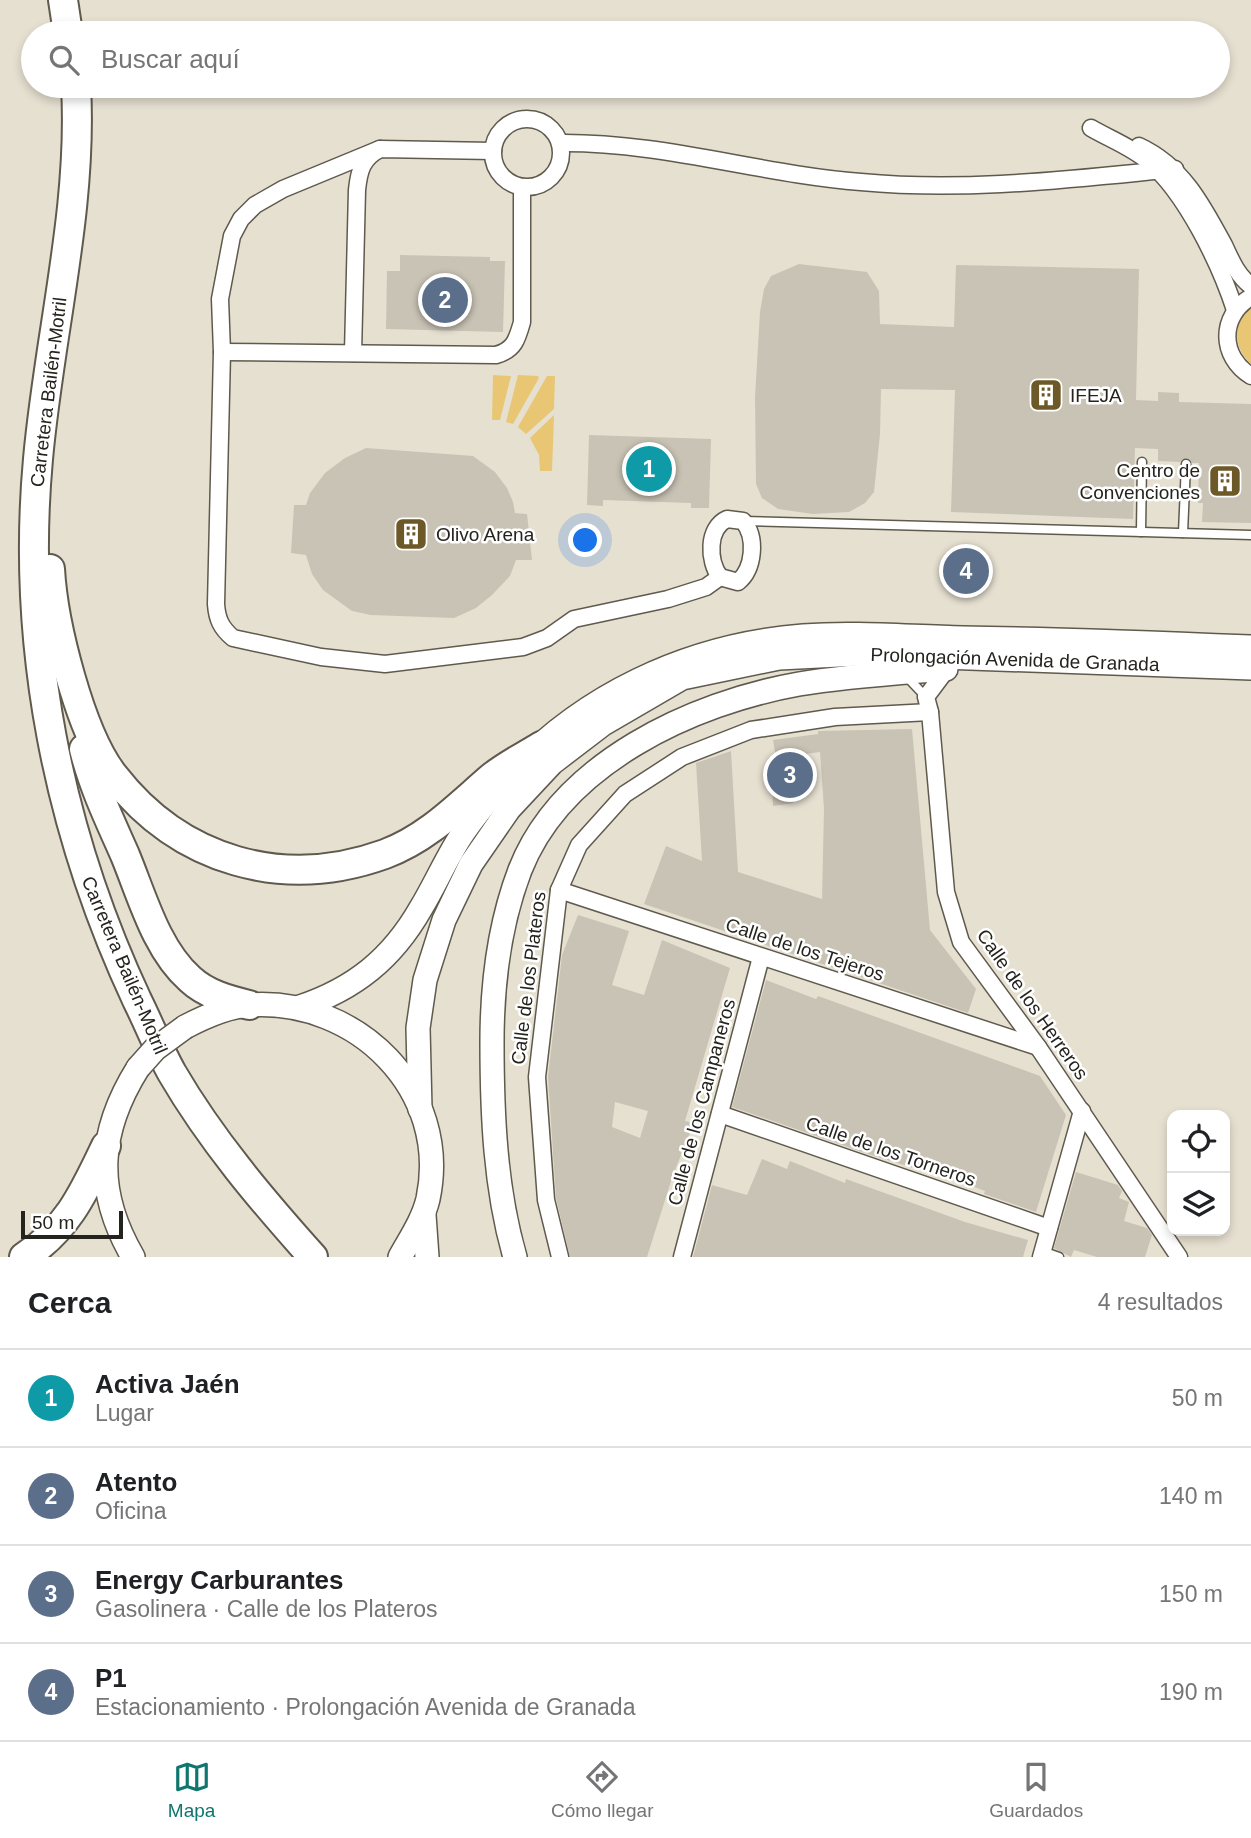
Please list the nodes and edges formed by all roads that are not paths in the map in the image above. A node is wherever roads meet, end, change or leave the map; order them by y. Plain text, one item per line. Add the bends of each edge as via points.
1 (76, 98) edge
2 (560, 143) junction
3 (380, 149) junction
4 (493, 151) junction
5 (1175, 169) junction
6 (1158, 171) junction
7 (1139, 174) junction
8 (522, 187) junction
9 (1175, 193) junction
10 (1251, 286) edge
11 (1251, 297) edge
12 (1235, 310) junction
13 (222, 352) junction
14 (353, 352) junction
15 (1251, 376) edge
16 (45, 399) junction
17 (1142, 462) dead end
18 (1186, 464) dead end
19 (743, 521) junction
20 (1141, 532) junction
21 (1183, 533) junction
22 (1251, 535) edge
23 (720, 578) junction
24 (1251, 647) edge
25 (779, 658) junction
26 (1024, 659) junction
27 (1251, 668) edge
28 (947, 669) junction
29 (69, 671) junction
30 (902, 673) junction
31 (928, 704) junction
32 (541, 746) junction
33 (559, 890) junction
34 (761, 957) junction
35 (249, 1005) junction
36 (300, 1007) junction
37 (1038, 1047) junction
38 (420, 1109) junction
39 (1082, 1111) junction
40 (720, 1114) junction
41 (106, 1146) junction
42 (424, 1214) junction
43 (1049, 1227) junction
44 (1041, 1254) edge
45 (24, 1257) edge
46 (133, 1257) edge
47 (313, 1257) edge
48 (400, 1257) edge
49 (427, 1257) edge
50 (515, 1257) edge
51 (560, 1257) edge
52 (682, 1257) edge
53 (1059, 1257) edge
54 (1179, 1257) edge

1 - 16 highway, Carretera Bailén-Motril via 71,209
2 - 4 street via 545,124 526,119 503,129
2 - 7 street via 673,152 862,183 953,186
2 - 8 street via 561,159 555,174 543,184
3 - 4 street
3 - 13 street via 283,189 241,219 223,276
3 - 14 street via 360,167
4 - 8 street via 499,172
5 - 6 street
5 - 6 street via 1157,155 1091,128 1132,150
5 - 10 street via 1204,208 1239,275
6 - 7 street
6 - 9 street
7 - 9 street
8 - 14 street via 522,323 508,352
9 - 12 street via 1215,259
11 - 12 street
12 - 15 street via 1227,332 1228,347 1234,361
13 - 14 street
13 - 23 street via 216,604 223,629 233,638 321,657 385,664 523,647 547,638 573,619 668,599
16 - 29 highway via 52,458 48,517 51,581
16 - 47 highway, Carretera Bailén-Motril via 35,516 36,613 49,727 85,872 117,956 172,1073 271,1211
17 - 20 lane
18 - 21 lane
19 - 20 lane
19 - 23 street via 727,519 713,535 714,565
19 - 23 street via 752,550 748,572 738,582
20 - 21 lane
21 - 22 lane
24 - 32 main road, Prolongación Avenida de Granada via 803,636 733,645 644,676 573,719
25 - 26 main road, Prolongación Avenida de Granada via 859,654
25 - 30 lane via 879,662
25 - 38 main road, Prolongación Avenida de Granada via 682,678 576,743 509,809 460,884 434,949 418,1028
26 - 27 main road, Prolongación Avenida de Granada
26 - 28 main road
28 - 30 main road
28 - 31 street
29 - 32 highway via 87,727 112,774 141,806 173,834 223,857 265,868 308,871 346,866 387,853 424,835 495,775
29 - 35 highway via 86,759 167,949 199,986
30 - 31 lane
30 - 50 main road via 799,684 721,703 647,737 607,762 546,823 521,869 510,902 496,961 492,1013 498,1176
31 - 33 street, Calle de los Plateros via 751,730 682,757 625,794 579,845
31 - 37 street, Calle de los Herreros via 946,892 961,942
32 - 36 main road, Prolongación Avenida de Granada via 461,835 419,912 387,955 333,995
33 - 34 street, Calle de los Tejeros
33 - 51 street, Calle de los Plateros via 537,1077 546,1200
34 - 37 street, Calle de los Tejeros
34 - 40 street, Calle de los Campaneros
35 - 36 main road
35 - 41 main road, bridge via 205,1017 155,1049 118,1102
36 - 38 main road via 328,1016 382,1051 402,1075
37 - 39 street, Calle de los Herreros
38 - 42 main road via 430,1167
39 - 43 street
39 - 54 street, Calle de los Herreros
40 - 43 street, Calle de los Torneros
40 - 52 street, Calle de los Campaneros
41 - 45 highway via 73,1212 48,1240
41 - 46 main road via 109,1199
42 - 48 main road
42 - 49 main road
43 - 44 street
44 - 53 lane

